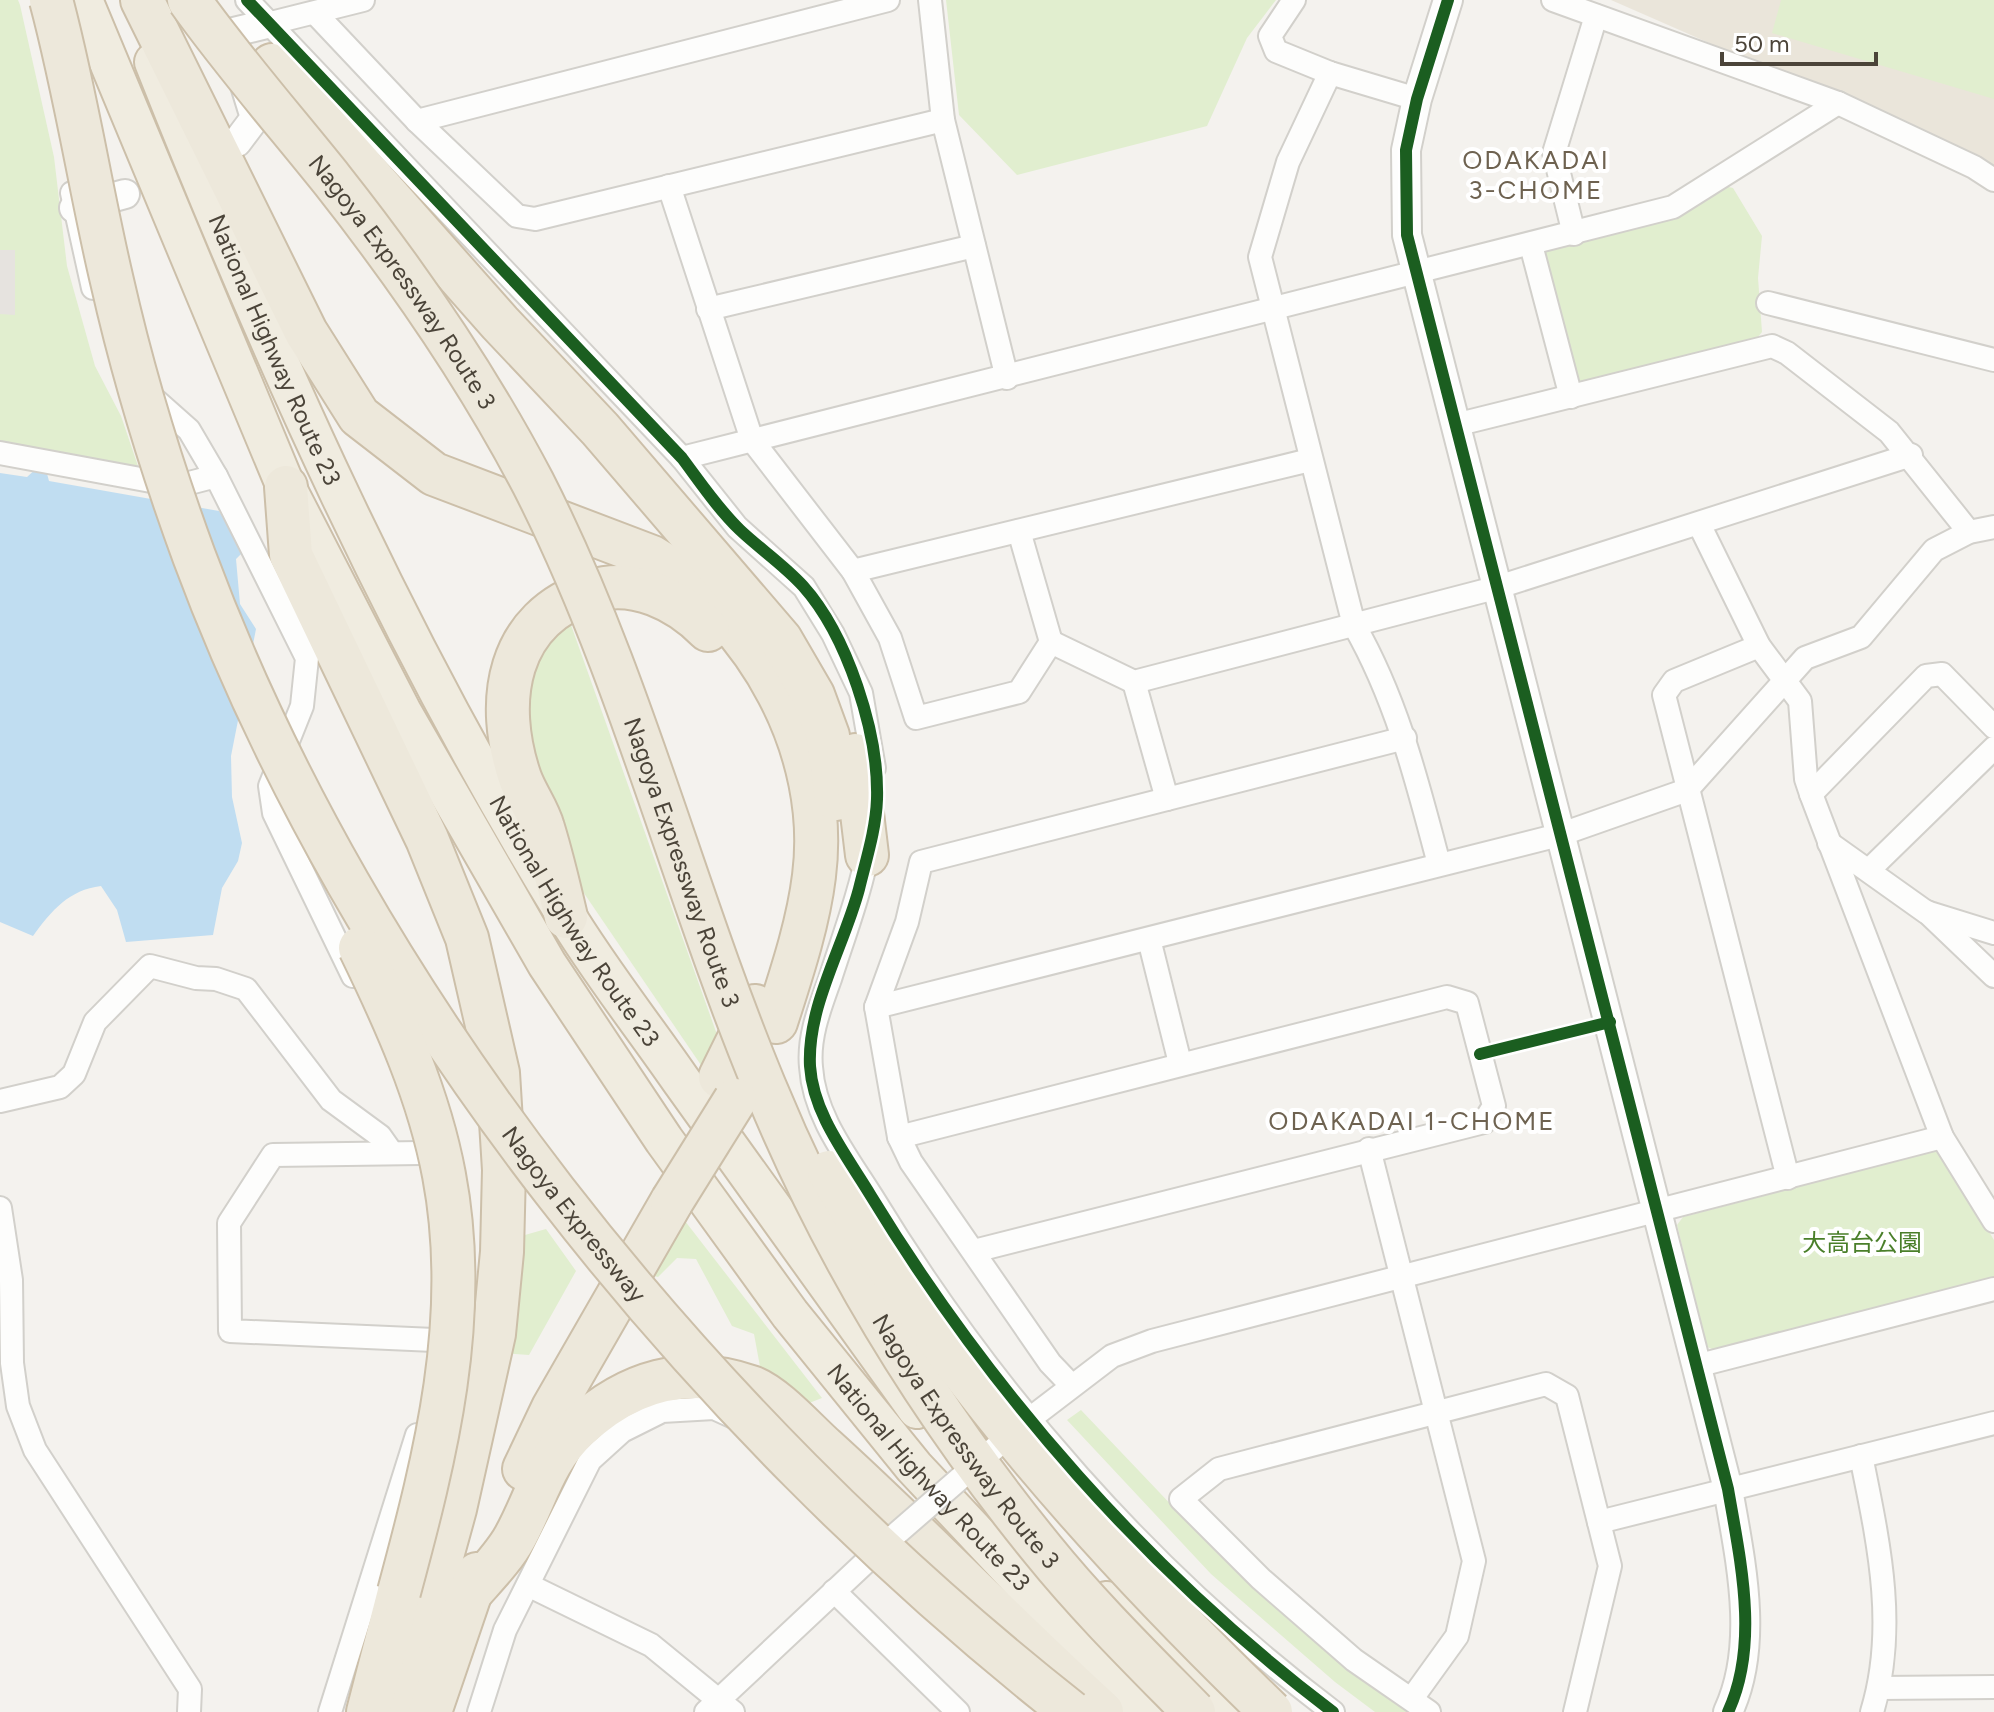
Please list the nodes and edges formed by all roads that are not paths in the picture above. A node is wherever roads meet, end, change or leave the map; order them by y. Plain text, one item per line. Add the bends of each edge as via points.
1 (32, 0) edge
2 (51, 0) edge
3 (83, 0) edge
4 (129, 0) edge
5 (142, 0) edge
6 (189, 0) edge
7 (221, 0) edge
8 (247, 0) edge
9 (363, 0) edge
10 (888, 0) edge
11 (930, 0) edge
12 (1294, 0) edge
13 (1448, 0) edge
14 (1553, 0) edge
15 (316, 14) junction
16 (1596, 16) junction
17 (267, 24) junction
18 (1330, 73) junction
19 (1417, 99) junction
20 (1838, 103) junction
21 (943, 120) junction
22 (417, 121) junction
23 (237, 142) dead end
24 (1994, 180) edge
25 (669, 186) junction
26 (125, 194) dead end
27 (74, 208) junction
28 (1574, 234) junction
29 (1531, 245) junction
30 (974, 246) junction
31 (1418, 274) junction
32 (1768, 303) dead end
33 (708, 309) junction
34 (1274, 311) junction
35 (1994, 360) edge
36 (1007, 378) junction
37 (1571, 397) junction
38 (1455, 425) junction
39 (610, 426) junction
40 (752, 440) junction
41 (0, 453) edge
42 (1911, 455) junction
43 (682, 458) junction
44 (1310, 460) junction
45 (216, 476) junction
46 (286, 487) junction
47 (1699, 524) junction
48 (1994, 527) edge
49 (1019, 531) junction
50 (1969, 532) junction
51 (853, 571) junction
52 (1495, 588) junction
53 (215, 609) junction
54 (1354, 625) junction
55 (1051, 642) junction
56 (1759, 646) junction
57 (1786, 678) junction
58 (1134, 682) junction
59 (1994, 727) edge
60 (1405, 738) junction
61 (1994, 748) edge
62 (1687, 790) junction
63 (1811, 794) junction
64 (1167, 799) junction
65 (1559, 835) junction
66 (1829, 843) junction
67 (867, 855) junction
68 (1439, 864) junction
69 (1870, 869) junction
70 (1926, 912) junction
71 (566, 917) junction
72 (702, 921) junction
73 (1994, 933) edge
74 (1149, 939) junction
75 (1994, 976) edge
76 (876, 1007) junction
77 (776, 1022) junction
78 (1180, 1063) junction
79 (727, 1088) junction
80 (0, 1101) edge
81 (899, 1137) junction
82 (1942, 1137) junction
83 (1369, 1149) junction
84 (392, 1153) junction
85 (421, 1153) junction
86 (1788, 1178) junction
87 (667, 1189) junction
88 (0, 1208) edge
89 (1991, 1208) edge
90 (1659, 1212) junction
91 (974, 1251) junction
92 (1403, 1276) junction
93 (1994, 1289) edge
94 (434, 1340) junction
95 (681, 1346) junction
96 (1696, 1366) junction
97 (1071, 1385) junction
98 (1435, 1411) junction
99 (1026, 1421) junction
100 (1993, 1425) edge
101 (1861, 1456) junction
102 (1728, 1489) junction
103 (1599, 1522) junction
104 (891, 1539) junction
105 (1077, 1576) junction
106 (528, 1585) junction
107 (834, 1591) junction
108 (466, 1598) junction
109 (417, 1646) junction
110 (1994, 1687) edge
111 (1879, 1688) junction
112 (1421, 1705) edge
113 (718, 1708) edge
114 (189, 1712) edge
115 (330, 1712) edge
116 (368, 1712) edge
117 (399, 1712) edge
118 (430, 1712) edge
119 (479, 1712) edge
120 (958, 1712) edge
121 (1035, 1712) edge
122 (1071, 1712) edge
123 (1102, 1712) edge
124 (1144, 1712) edge
125 (1194, 1712) edge
126 (1222, 1712) edge
127 (1250, 1712) edge
128 (1271, 1712) edge
129 (1333, 1712) edge
130 (1575, 1712) edge
131 (1728, 1712) edge
132 (1872, 1712) edge

1 - 27 street
2 - 53 highway, bridge via 130,356
3 - 46 highway, National Highway Route 23
4 - 71 highway, National Highway Route 23 via 209,203 384,589 487,784
5 - 77 highway via 306,332 359,416 434,474 615,542 680,574 755,651 797,737 815,838 815,875
6 - 72 highway, Nagoya Expressway Route 3, bridge via 382,246 467,366 505,433 597,629
7 - 39 highway via 272,65 398,203
8 - 17 street
9 - 15 street
10 - 22 street
11 - 21 street
12 - 18 street via 1270,36 1276,51
13 - 19 street
14 - 16 street
15 - 17 street
15 - 22 street
16 - 20 street
16 - 28 street via 1554,153
17 - 23 street via 229,33 255,118
17 - 43 street
18 - 19 street
18 - 34 street via 1288,162 1260,257
19 - 31 street via 1406,150 1406,193 1407,235
20 - 24 street
20 - 28 street via 1673,207
21 - 25 street
21 - 30 street
22 - 25 street via 517,216 535,219
25 - 33 street
26 - 27 street
27 - 45 street via 107,338 121,368 189,430
28 - 29 street
29 - 31 street
29 - 37 street
30 - 33 street
30 - 36 street
31 - 34 street
31 - 38 street
32 - 35 street
33 - 40 street
34 - 36 street
34 - 44 street
36 - 40 street
37 - 38 street
37 - 42 street via 1772,346 1889,432
38 - 52 street
39 - 67 highway via 787,611 834,684 852,735
39 - 77 highway via 781,640 813,695 828,736 836,798 831,871 807,969
40 - 43 street
40 - 51 street
41 - 45 street via 178,486
42 - 47 street
42 - 50 street
43 - 67 street via 737,527 804,587 861,693 877,799
44 - 49 street
44 - 54 street
45 - 85 street via 307,658 302,706 270,786 274,813 368,1008
46 - 109 highway via 291,555 427,839 467,938 498,1073 504,1170 494,1334 475,1428
46 - 124 highway, National Highway Route 23 via 402,712 547,964 664,1140 790,1314 914,1467
47 - 52 street
47 - 56 street
48 - 50 street
49 - 51 street
49 - 55 street
50 - 57 street via 1934,550 1861,637 1805,658
51 - 55 street via 890,638 916,718 1019,692
52 - 54 street
52 - 65 street
53 - 95 highway, Nagoya Expressway, bridge via 318,825 427,1011 489,1106
53 - 116 highway, bridge via 248,708 393,1018 422,1093 444,1172 452,1226 455,1290 440,1429
54 - 58 street
54 - 60 street via 1379,669
55 - 58 street
56 - 57 street
56 - 62 street via 1674,681 1664,695
57 - 62 street
57 - 63 street via 1800,701
58 - 64 street
59 - 63 street via 1942,674 1926,676
60 - 64 street
60 - 68 street
61 - 69 street
62 - 65 street
62 - 86 street
63 - 66 street
64 - 76 street via 921,862 907,922
65 - 68 street
65 - 90 street
66 - 69 street
66 - 82 street
67 - 99 street via 812,1034 815,1095 904,1250
68 - 74 street
69 - 70 street
70 - 73 street
70 - 75 street
71 - 79 highway via 542,825 520,779 510,737 506,706 511,670 542,619 564,604 593,591 648,591 699,620 745,675 773,727 795,798 789,910
71 - 105 highway, National Highway Route 23 via 937,1436
72 - 125 highway, Nagoya Expressway Route 3, bridge via 764,1085 822,1215 913,1371 980,1470 1046,1554
72 - 128 highway, bridge via 849,1207 927,1319 1017,1442
74 - 76 street
74 - 78 street
76 - 81 street
77 - 79 highway
78 - 81 street
78 - 83 street via 1447,997 1467,1003 1494,1106 1484,1122
79 - 87 highway, bridge
80 - 84 street via 60,1087 74,1074 95,1022 150,966 246,989 331,1100 380,1136
81 - 91 street
82 - 86 street
82 - 89 street
83 - 91 street
83 - 92 street
84 - 85 street
84 - 94 street via 273,1155 229,1223 230,1331
85 - 94 street via 434,1239
86 - 90 street
87 - 108 highway via 553,1408
87 - 109 highway via 558,1342 455,1548
88 - 114 street via 11,1280 18,1406 35,1450 62,1496 190,1689
90 - 92 street
90 - 96 street
91 - 97 street via 1050,1363
92 - 97 street via 1152,1341 1112,1356
92 - 98 street
93 - 96 street
94 - 115 street via 413,1453
95 - 121 highway, bridge via 713,1397 854,1544
95 - 122 highway, Nagoya Expressway, bridge via 867,1534
96 - 102 street
97 - 99 street
98 - 103 street via 1546,1384 1567,1396
98 - 112 street via 1474,1561 1457,1636
98 - 112 street via 1219,1469 1181,1499 1261,1579 1354,1660
99 - 104 street, bridge
99 - 129 street via 1151,1556 1275,1668
100 - 101 street
101 - 102 street
101 - 111 street via 1885,1585
102 - 103 street
102 - 131 street via 1742,1568 1745,1641
103 - 130 street via 1610,1566
104 - 106 street via 760,1429 714,1408 662,1411 622,1431 590,1460
104 - 107 street
104 - 122 street
105 - 126 highway, National Highway Route 23
105 - 127 highway
106 - 113 street via 651,1645
106 - 119 street via 505,1630
107 - 113 street
107 - 120 street
108 - 118 highway
108 - 123 highway via 515,1538 547,1465 578,1428 646,1383 722,1379 755,1388 790,1416
109 - 117 highway
110 - 111 street
111 - 132 street

